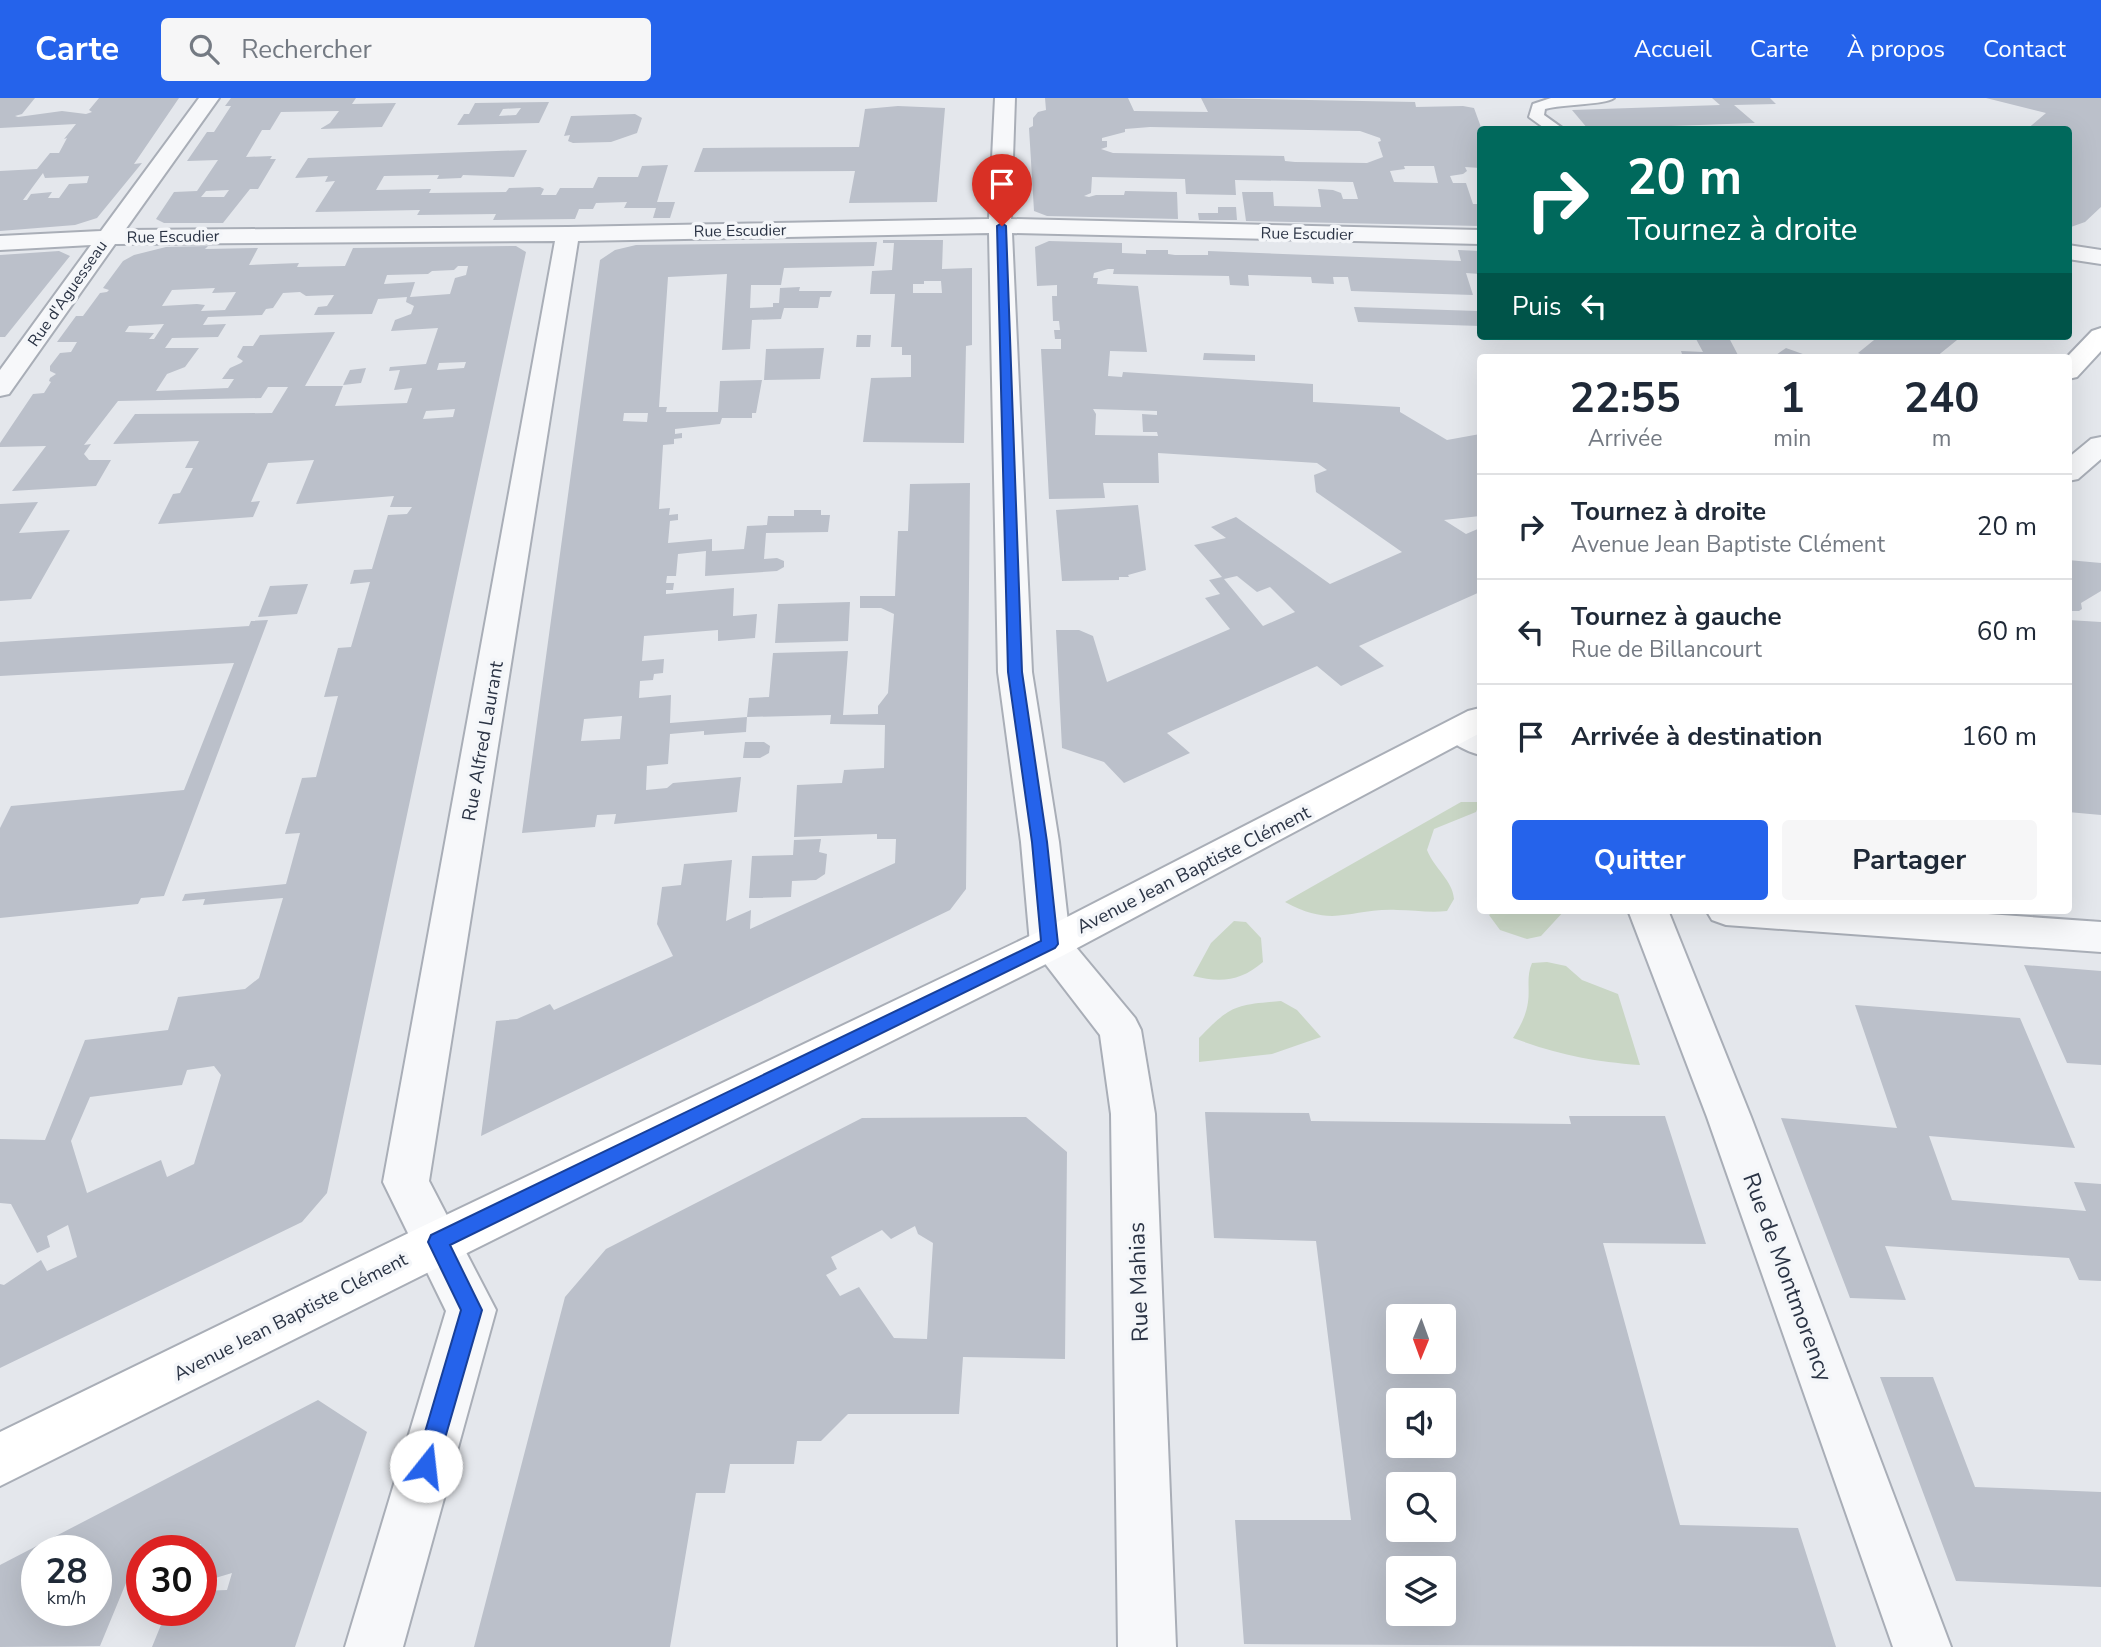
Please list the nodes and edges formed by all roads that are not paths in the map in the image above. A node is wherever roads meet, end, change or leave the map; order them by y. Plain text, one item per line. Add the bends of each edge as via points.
1 (209, 98) edge
2 (1005, 98) edge
3 (1607, 98) edge
4 (1555, 99) edge
5 (1551, 126) edge
6 (1002, 226) junction
7 (568, 234) junction
8 (107, 236) junction
9 (1477, 237) edge
10 (0, 243) edge
11 (2072, 253) edge
12 (2101, 257) edge
13 (2101, 336) edge
14 (2072, 367) edge
15 (0, 388) edge
16 (2101, 445) edge
17 (2072, 470) edge
18 (1474, 731) edge
19 (1650, 914) edge
20 (1782, 914) edge
21 (2101, 937) edge
22 (1049, 944) junction
23 (438, 1242) junction
24 (0, 1460) edge
25 (373, 1647) edge
26 (1147, 1647) edge
27 (1922, 1647) edge

1 - 8 street, Rue d'Aguesseau
2 - 6 street
3 - 4 lane
4 - 5 lane via 1538,107 1536,117
6 - 7 street, Rue Escudier
6 - 9 street, Rue Escudier
6 - 22 street via 1015,672 1040,842
7 - 8 street, Rue Escudier
7 - 23 street, Rue Alfred Laurant via 406,1182
8 - 10 street, Rue Escudier
8 - 15 street, Rue d'Aguesseau
11 - 12 street
13 - 14 main road
16 - 17 street
18 - 22 main road, Avenue Jean Baptiste Clément
19 - 27 street, Rue de Montmorency via 1729,1117
20 - 21 street
22 - 23 main road, Avenue Jean Baptiste Clément
22 - 26 street, Rue Mahias via 1120,1030 1133,1114
23 - 24 main road, Avenue Jean Baptiste Clément
23 - 25 street, Rue Alfred Laurant via 471,1310

